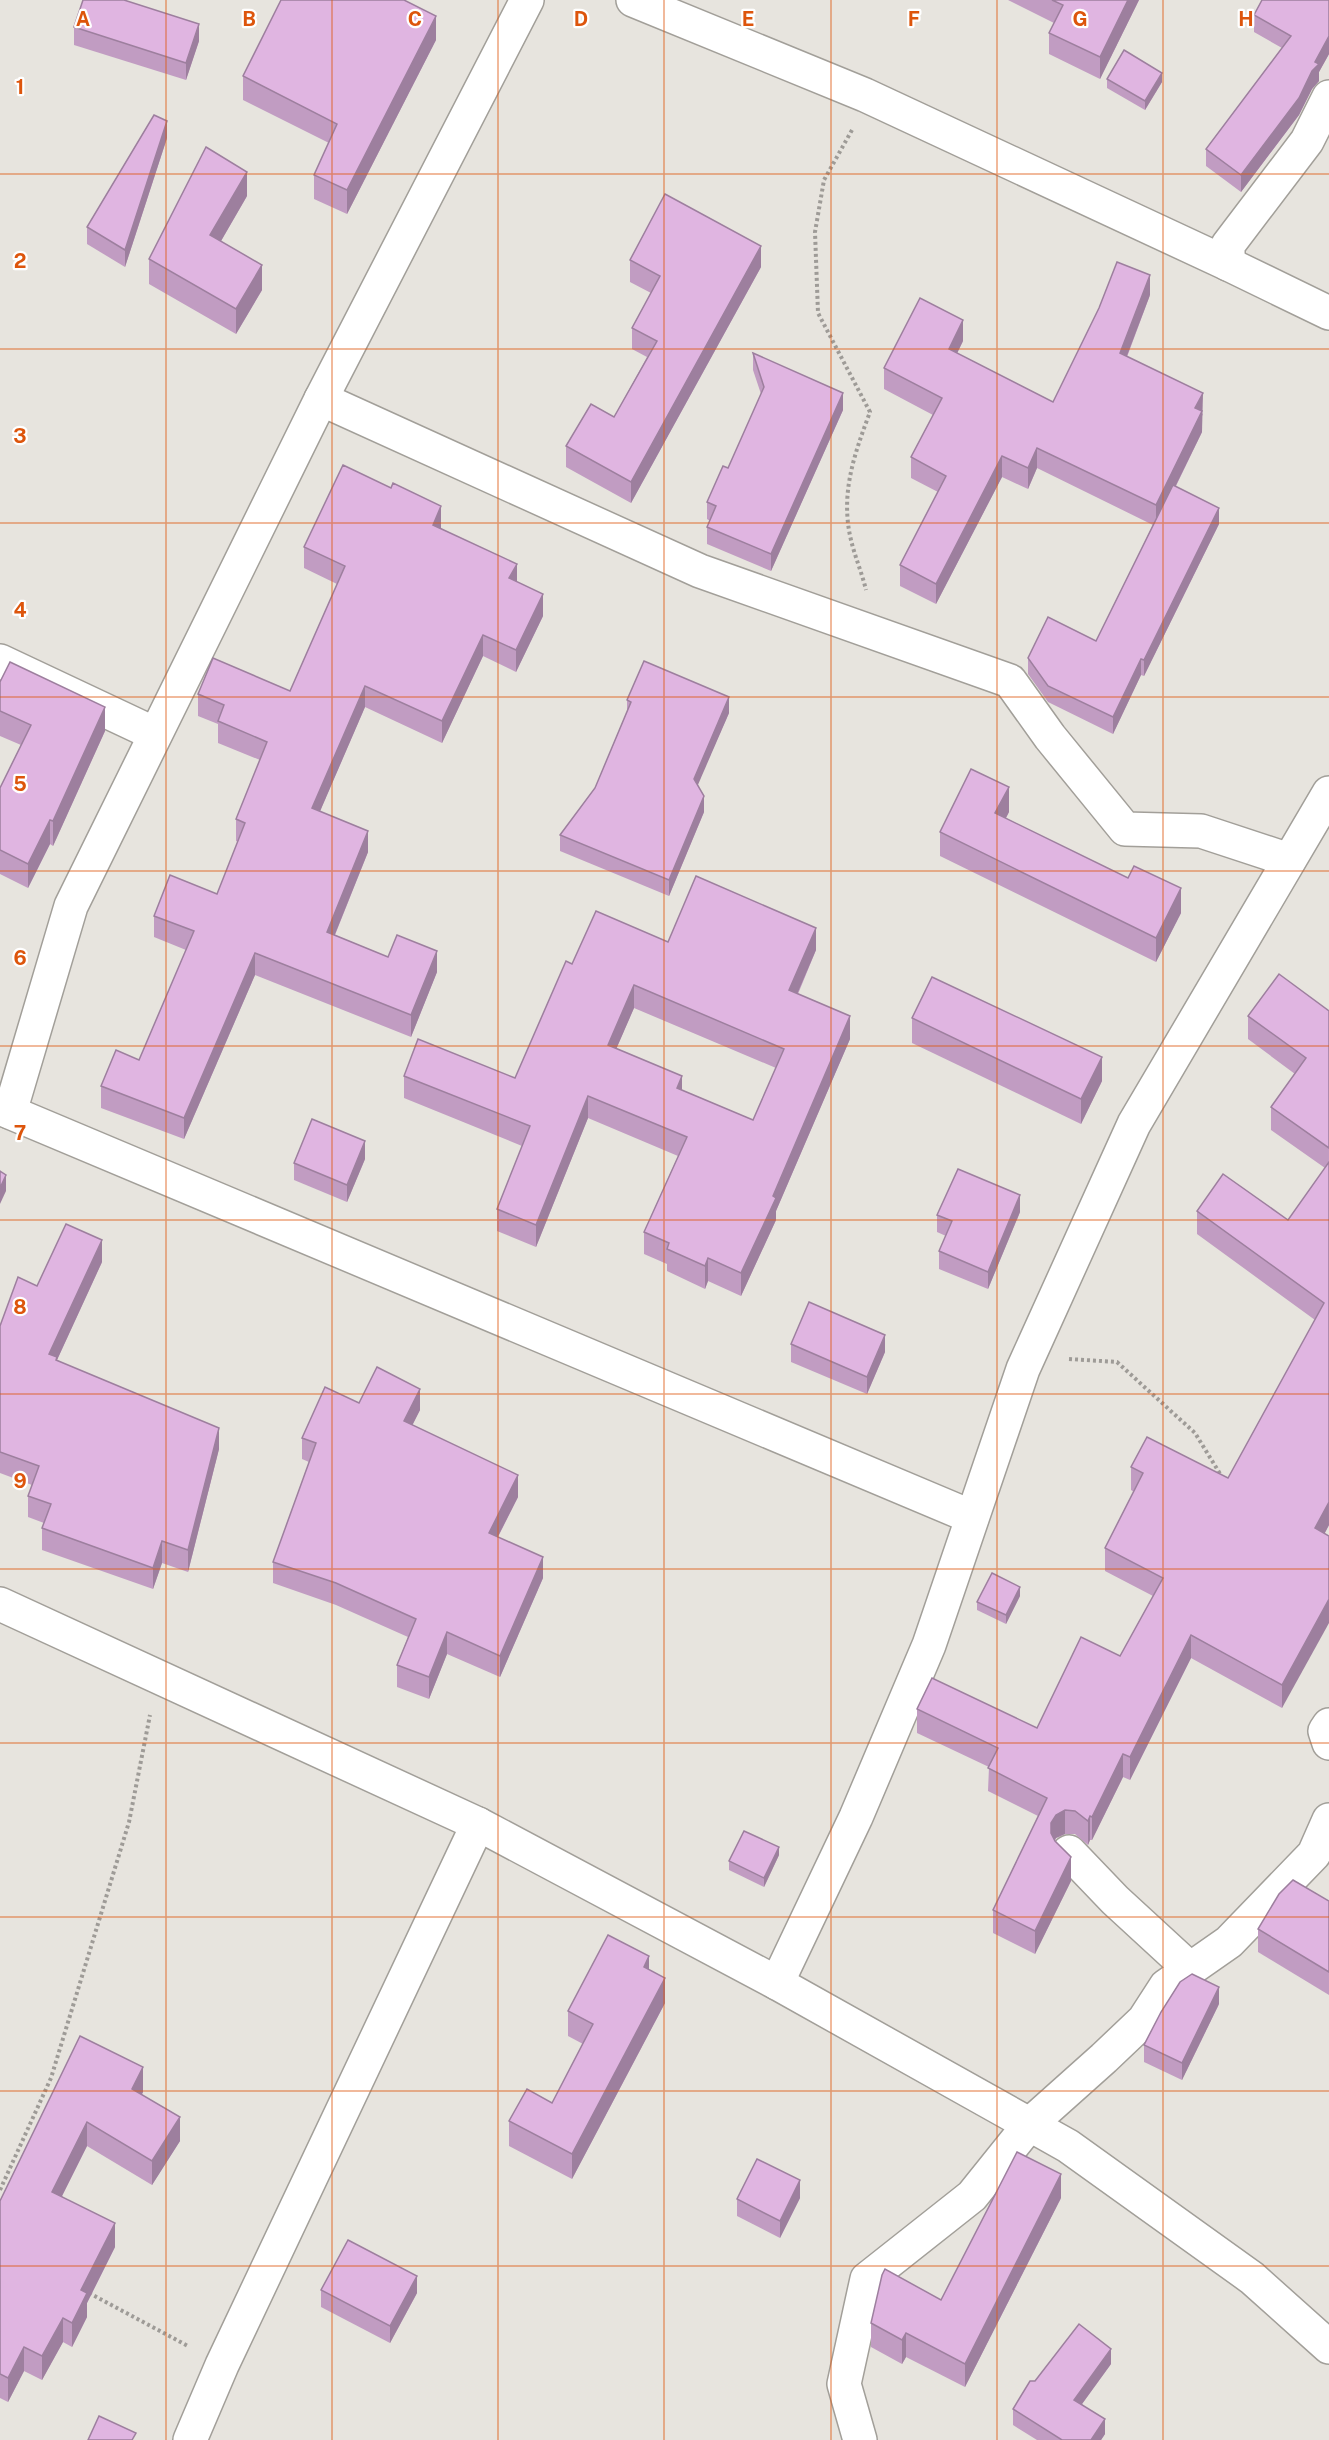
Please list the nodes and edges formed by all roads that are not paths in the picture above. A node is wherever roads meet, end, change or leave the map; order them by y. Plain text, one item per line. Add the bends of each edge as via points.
1 (527, 0) edge
2 (633, 0) edge
3 (1329, 97) edge
4 (1228, 264) junction
5 (1329, 313) edge
6 (321, 399) junction
7 (0, 661) edge
8 (155, 734) junction
9 (1329, 793) edge
10 (1289, 860) junction
11 (5, 1110) edge
12 (972, 1517) junction
13 (0, 1604) edge
14 (1329, 1725) edge
15 (1329, 1743) edge
16 (1329, 1820) edge
17 (478, 1824) junction
18 (1069, 1852) edge
19 (1190, 1969) junction
20 (777, 1983) junction
21 (1029, 2125) junction
22 (1329, 2347) edge
23 (190, 2440) edge
24 (860, 2440) edge

1 - 6 street
2 - 4 street via 865,95
3 - 4 street via 1307,141 1228,244
4 - 5 street
6 - 8 street
6 - 10 street via 700,572 1010,681 1125,829 1201,831
7 - 8 street
8 - 11 street via 71,906
9 - 10 street
10 - 12 street via 1134,1124 1029,1357
11 - 12 street
12 - 20 street via 920,1666 856,1817
13 - 17 street
14 - 15 street via 1325,1731
16 - 19 street via 1314,1854 1229,1942
17 - 20 street
17 - 23 street
18 - 19 street
19 - 21 street via 1166,1986 1143,2020
20 - 21 street
21 - 22 street via 1068,2146 1252,2278
21 - 24 street via 972,2196 867,2279 844,2384

